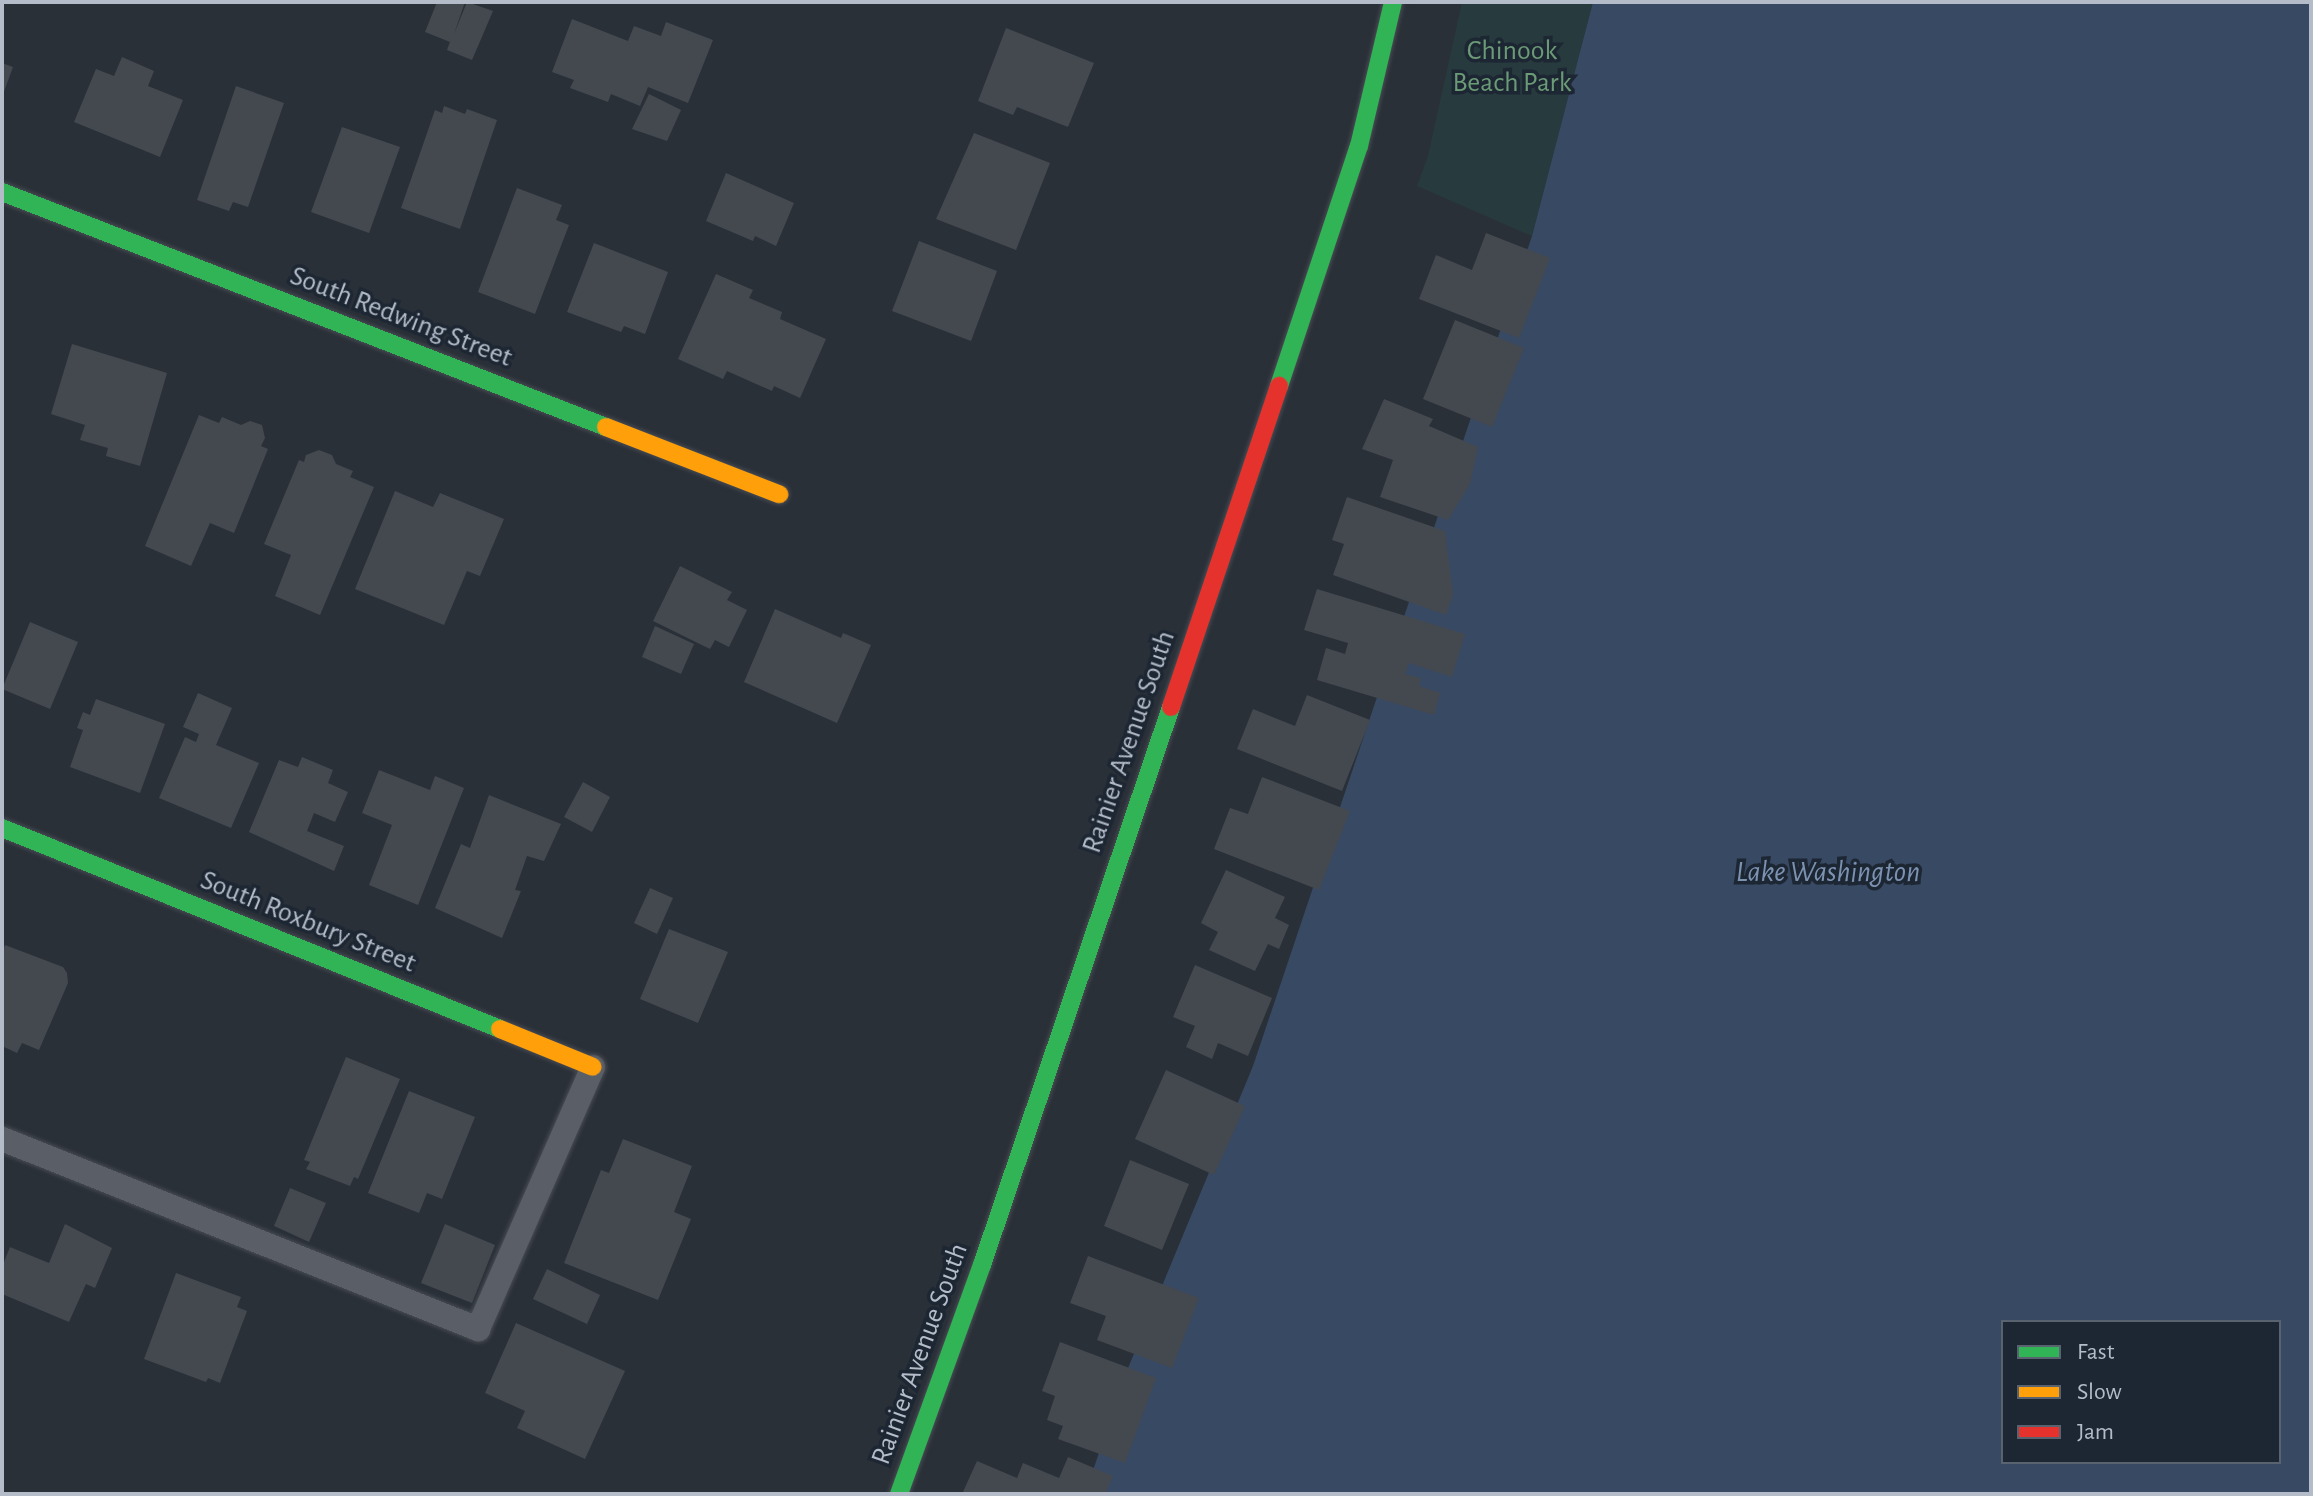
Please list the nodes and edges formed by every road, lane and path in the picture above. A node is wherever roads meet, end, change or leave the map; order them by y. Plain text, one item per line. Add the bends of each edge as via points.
1 (1393, 2) edge
2 (2, 192) edge
3 (779, 494) dead end
4 (2, 828) edge
5 (593, 1067) joint
6 (2, 1139) edge
7 (899, 1494) edge

1 - 7 main road, Rainier Avenue South via 1336,218 982,1265
2 - 3 main road, South Redwing Street
4 - 5 main road, South Roxbury Street
5 - 6 lane via 478,1329

